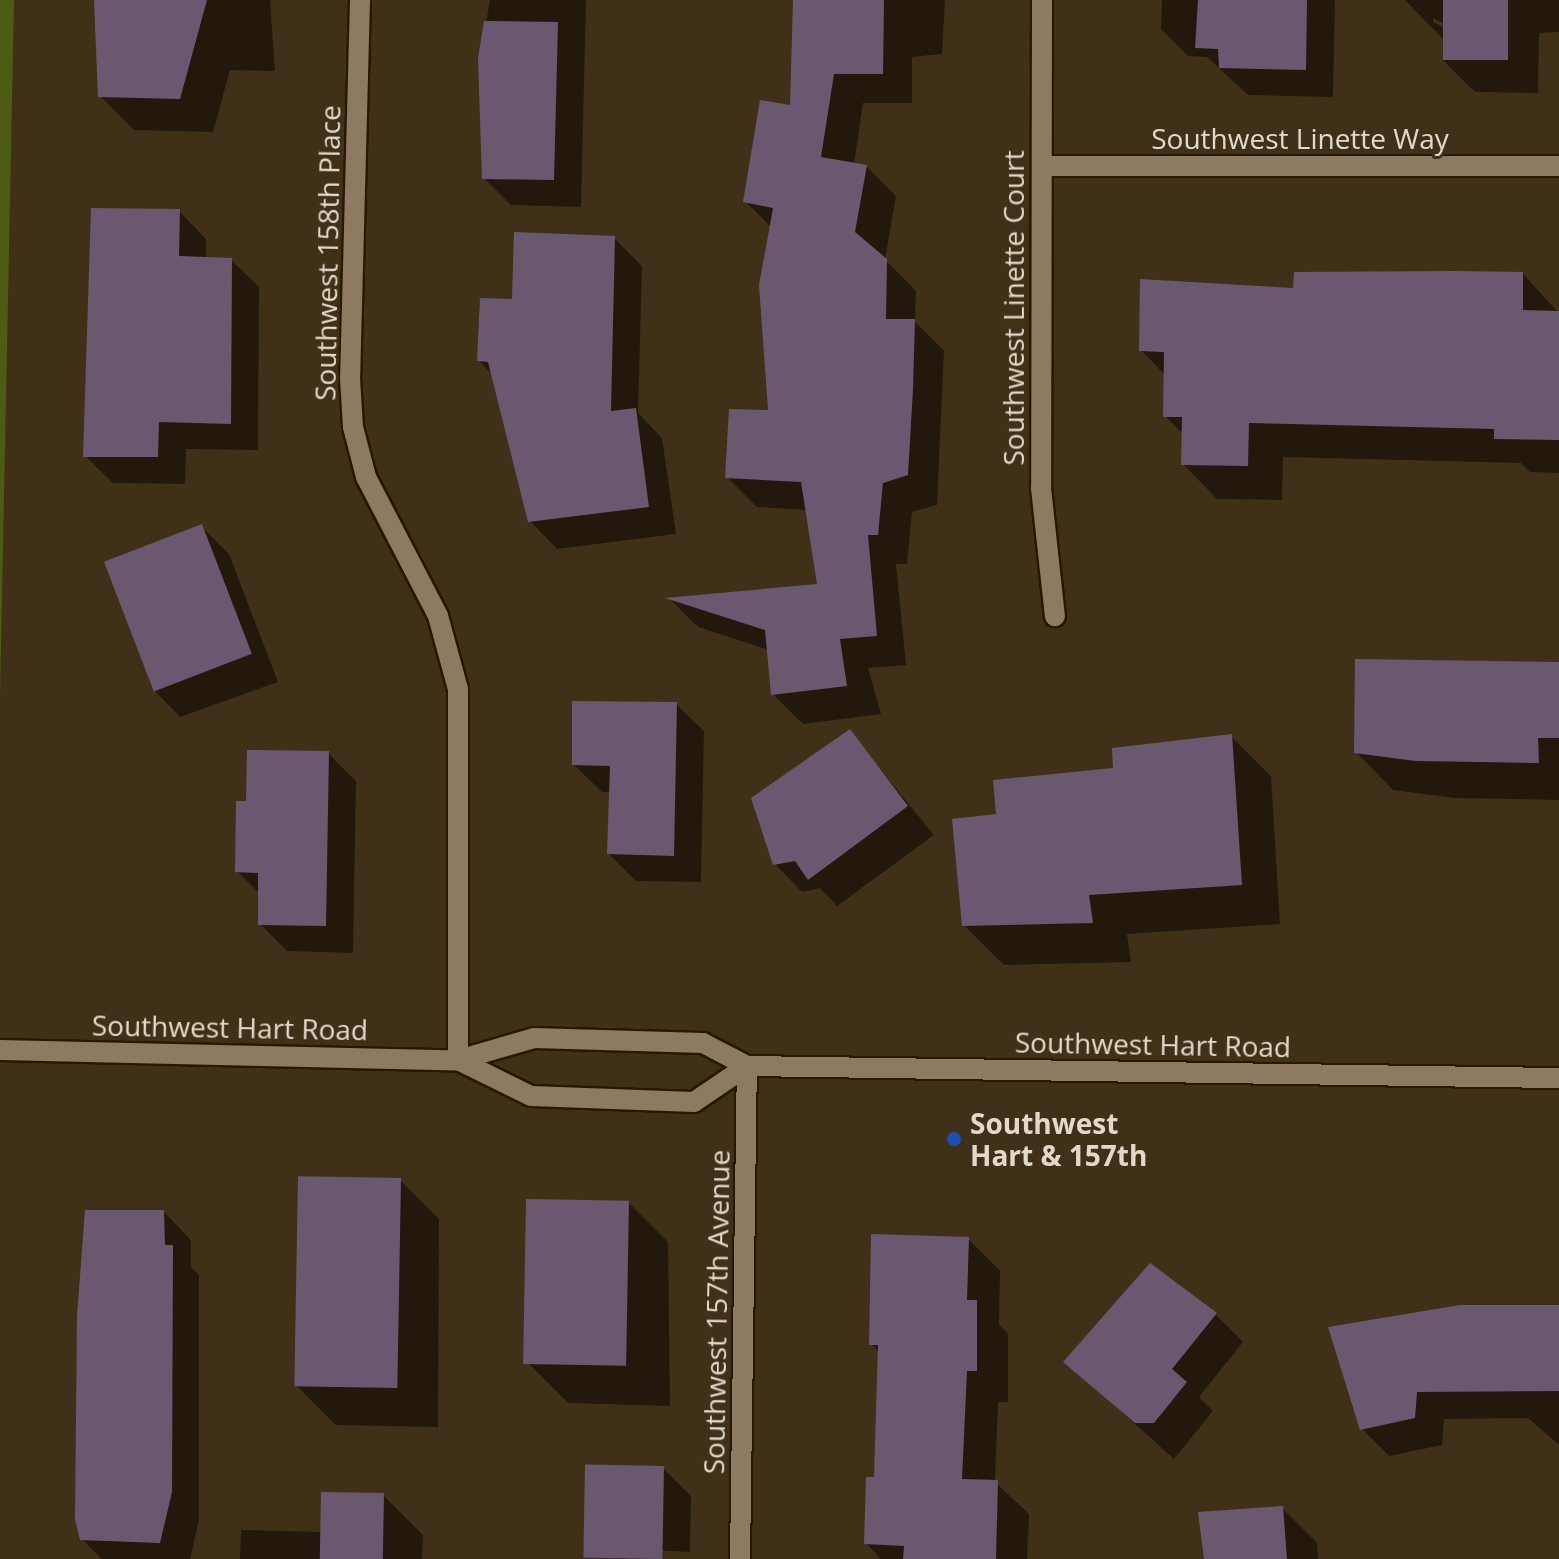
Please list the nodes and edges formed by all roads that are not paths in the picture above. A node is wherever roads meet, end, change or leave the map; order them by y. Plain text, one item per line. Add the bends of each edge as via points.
1 (360, 0) edge
2 (1042, 0) edge
3 (1042, 166) junction
4 (1559, 166) edge
5 (1055, 616) dead end
6 (0, 1050) edge
7 (458, 1060) junction
8 (747, 1066) junction
9 (1559, 1078) edge
10 (740, 1559) edge

1 - 7 street, Southwest 158th Place via 353,427 366,477 438,616 458,689
2 - 3 street, Southwest Linette Court
3 - 4 street, Southwest Linette Way
3 - 5 street, Southwest Linette Court via 1041,488
6 - 7 street, Southwest Hart Road
7 - 8 street, Southwest Hart Road via 534,1038 703,1043
7 - 8 street, Southwest Hart Road via 531,1096 694,1102
8 - 9 street, Southwest Hart Road
8 - 10 street, Southwest 157th Avenue

